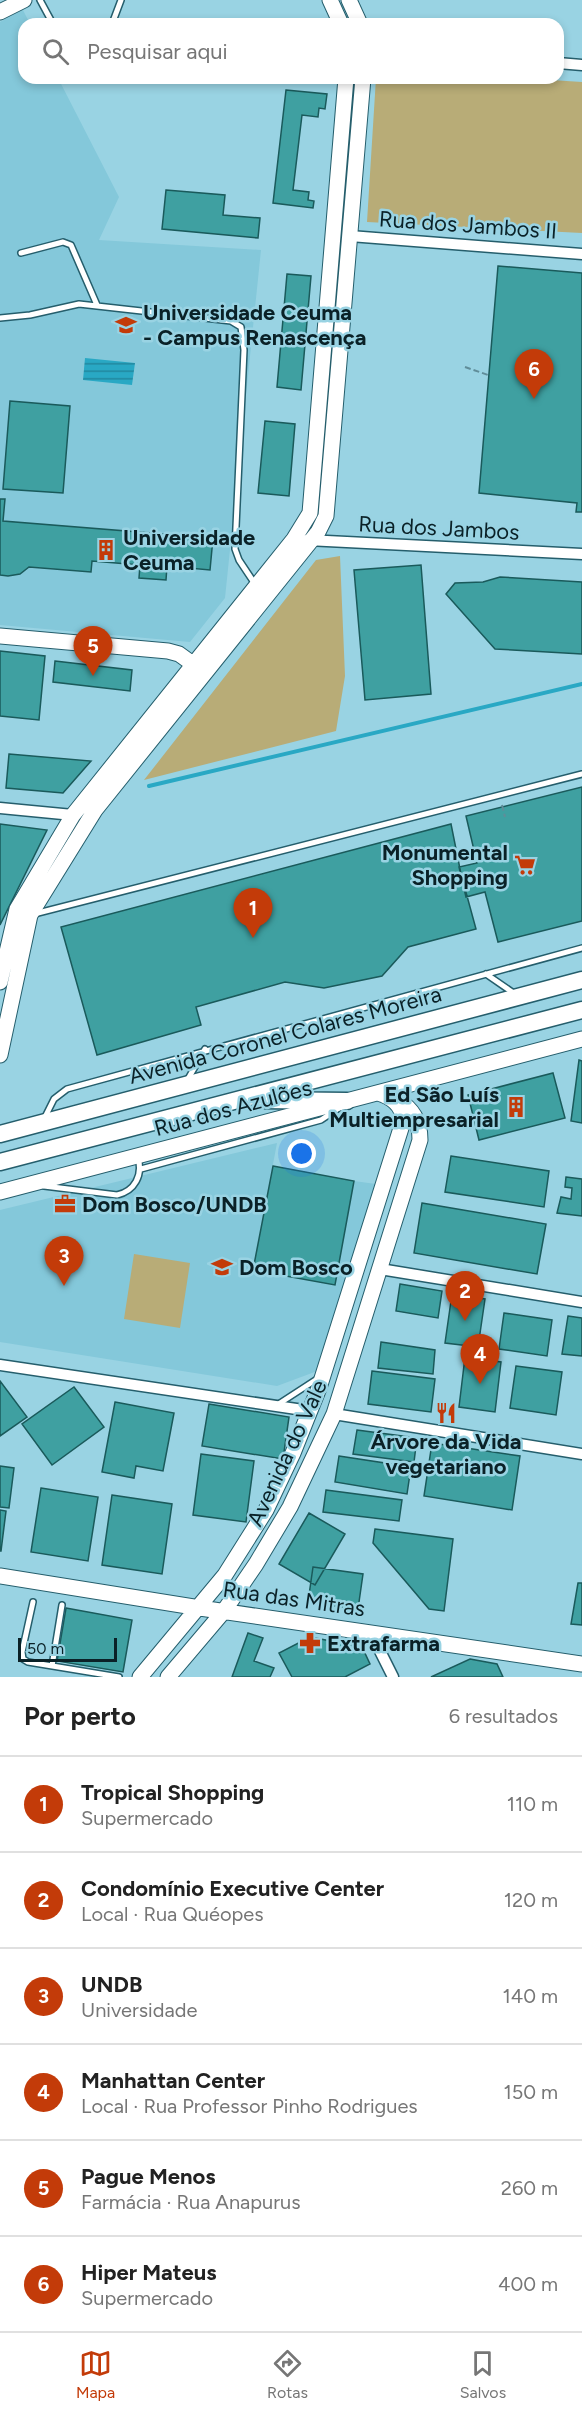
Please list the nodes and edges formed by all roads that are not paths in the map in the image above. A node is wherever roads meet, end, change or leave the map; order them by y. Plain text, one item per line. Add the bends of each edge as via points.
1 (24, 0) edge
2 (40, 0) edge
3 (121, 0) edge
4 (330, 0) edge
5 (349, 0) edge
6 (0, 12) edge
7 (50, 18) edge
8 (114, 18) edge
9 (338, 18) edge
10 (357, 18) edge
11 (564, 64) edge
12 (582, 65) edge
13 (346, 84) edge
14 (363, 84) edge
15 (350, 236) junction
16 (21, 253) dead end
17 (582, 254) edge
18 (97, 305) junction
19 (0, 318) edge
20 (294, 540) junction
21 (312, 541) junction
22 (582, 554) edge
23 (257, 586) junction
24 (0, 636) edge
25 (199, 669) junction
26 (582, 774) edge
27 (0, 808) edge
28 (73, 814) junction
29 (30, 915) junction
30 (582, 948) edge
31 (486, 974) junction
32 (4, 978) edge
33 (582, 980) edge
34 (518, 997) junction
35 (582, 1010) edge
36 (582, 1039) edge
37 (205, 1049) junction
38 (0, 1055) edge
39 (185, 1085) junction
40 (384, 1095) junction
41 (238, 1100) junction
42 (347, 1101) junction
43 (43, 1122) junction
44 (4, 1130) edge
45 (0, 1162) edge
46 (139, 1162) junction
47 (31, 1184) junction
48 (0, 1192) edge
49 (380, 1269) junction
50 (582, 1302) edge
51 (367, 1311) junction
52 (333, 1346) junction
53 (0, 1365) edge
54 (323, 1374) junction
55 (276, 1406) junction
56 (310, 1411) junction
57 (334, 1414) junction
58 (293, 1453) junction
59 (582, 1454) edge
60 (290, 1507) junction
61 (0, 1576) edge
62 (33, 1602) dead end
63 (62, 1605) dead end
64 (200, 1608) junction
65 (224, 1611) junction
66 (371, 1633) junction
67 (582, 1664) edge
68 (52, 1665) junction
69 (172, 1675) edge
70 (119, 1677) edge
71 (140, 1677) edge
72 (393, 1677) edge

1 - 6 main road
2 - 7 lane
3 - 8 lane
4 - 9 main road
5 - 10 main road
11 - 12 street
13 - 20 main road via 313,504
14 - 15 main road
15 - 17 street, Rua dos Jambos II
15 - 21 main road via 326,516
16 - 18 lane via 63,242 71,246
18 - 19 lane via 71,305
18 - 23 lane via 231,321 241,327 244,350 235,549
20 - 21 street, Rua dos Jambos
20 - 23 main road
21 - 22 street, Rua dos Jambos
21 - 25 main road
23 - 25 main road
24 - 25 main road via 168,651
25 - 28 main road
25 - 29 main road via 87,822
26 - 29 lane
27 - 28 street
28 - 32 main road via 17,909
29 - 32 main road
30 - 31 lane
31 - 34 lane
31 - 37 lane
32 - 38 main road
33 - 34 main road, Avenida Coronel Colares Moreira
34 - 39 main road, Avenida Coronel Colares Moreira
35 - 41 main road
36 - 40 main road, Rua dos Azulões
37 - 39 lane
37 - 43 lane via 67,1089 54,1099
39 - 43 main road, Avenida Coronel Colares Moreira
40 - 42 main road, Rua dos Azulões
40 - 49 main road, Avenida do Vale via 412,1111 419,1124 420,1140
40 - 52 main road, Avenida do Vale via 402,1110 402,1125
41 - 42 main road
41 - 45 main road
42 - 46 main road, Rua dos Azulões
43 - 44 main road, Avenida Coronel Colares Moreira
46 - 47 main road, Rua dos Azulões
46 - 47 lane via 136,1181 117,1195
47 - 48 main road, Rua dos Azulões
49 - 50 street
49 - 51 main road, Avenida do Vale
51 - 52 main road
51 - 57 main road, Avenida do Vale
52 - 54 main road, Avenida do Vale
53 - 55 street
54 - 55 lane
54 - 56 main road, Avenida do Vale
55 - 56 street
56 - 58 main road, Avenida do Vale
57 - 59 street
57 - 60 main road, Avenida do Vale
58 - 60 main road
58 - 64 main road, Avenida do Vale via 236,1562
60 - 65 main road, Avenida do Vale
61 - 64 main road, Rua das Mitras
62 - 68 lane via 23,1659
63 - 68 lane
64 - 65 main road, Rua das Mitras
64 - 71 main road, Avenida do Vale
65 - 66 main road, Rua das Mitras
65 - 69 main road, Avenida do Vale
66 - 67 main road, Rua das Mitras
66 - 72 street
68 - 70 lane

